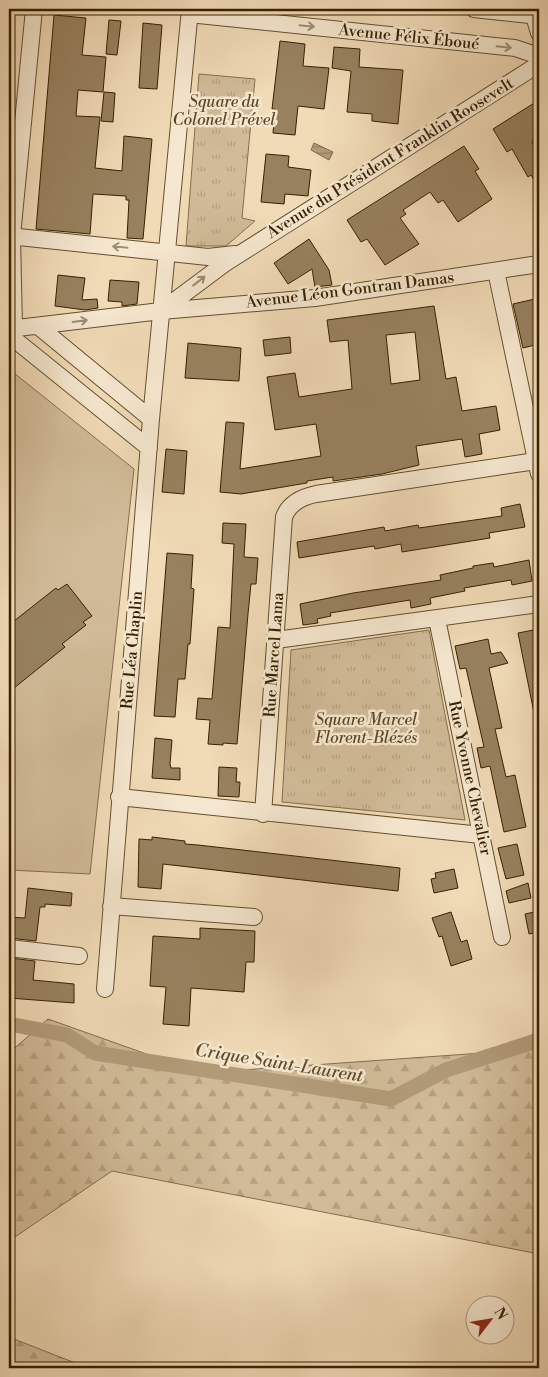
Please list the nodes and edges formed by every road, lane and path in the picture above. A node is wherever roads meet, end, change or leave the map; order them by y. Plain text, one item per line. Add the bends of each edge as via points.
1 (34, 9) edge
2 (474, 9) edge
3 (189, 11) edge
4 (536, 16) edge
5 (539, 33) edge
6 (539, 56) edge
7 (539, 64) edge
8 (11, 236) edge
9 (168, 253) junction
10 (241, 253) junction
11 (539, 264) edge
12 (496, 271) junction
13 (161, 312) junction
14 (38, 326) junction
15 (10, 331) edge
16 (151, 419) junction
17 (149, 448) junction
18 (538, 468) edge
19 (539, 604) edge
20 (437, 619) junction
21 (276, 640) junction
22 (119, 797) junction
23 (263, 814) junction
24 (481, 836) junction
25 (111, 906) junction
26 (254, 917) dead end
27 (502, 937) dead end
28 (9, 948) edge
29 (79, 956) dead end
30 (105, 989) dead end

1 - 8 street
2 - 4 street
3 -> 6 street, Avenue Félix Éboué via 515,48
3 - 9 street, Rue Léa Chaplin
4 - 5 street
7 - 10 street, Avenue du Président Franklin Roosevelt
9 -> 8 street, Avenue du Président Franklin Roosevelt
8 - 15 street
9 - 10 street, Avenue du Président Franklin Roosevelt via 208,257
9 - 13 street, Rue Léa Chaplin
13 -> 10 street, Avenue du Président Franklin Roosevelt via 211,272
11 - 12 street, Avenue Léon Gontran Damas
12 - 13 street, Avenue Léon Gontran Damas via 315,298
12 - 18 street
14 -> 13 street, Avenue Léon Gontran Damas
13 - 16 street, Rue Léa Chaplin
14 - 15 street, Avenue Léon Gontran Damas
14 - 16 street
15 - 17 street
16 - 17 street, Rue Léa Chaplin
17 - 22 street, Rue Léa Chaplin
18 - 21 street, Rue Marcel Lama via 325,492 297,501 286,510 284,517
19 - 20 street
20 - 21 street
20 - 24 street, Rue Yvonne Chevalier
21 - 23 street, Rue Marcel Lama
22 - 23 street
22 - 25 street, Rue Léa Chaplin
23 - 24 street
24 - 27 street, Rue Yvonne Chevalier
25 - 26 street
25 - 30 street, Rue Léa Chaplin
28 - 29 street

